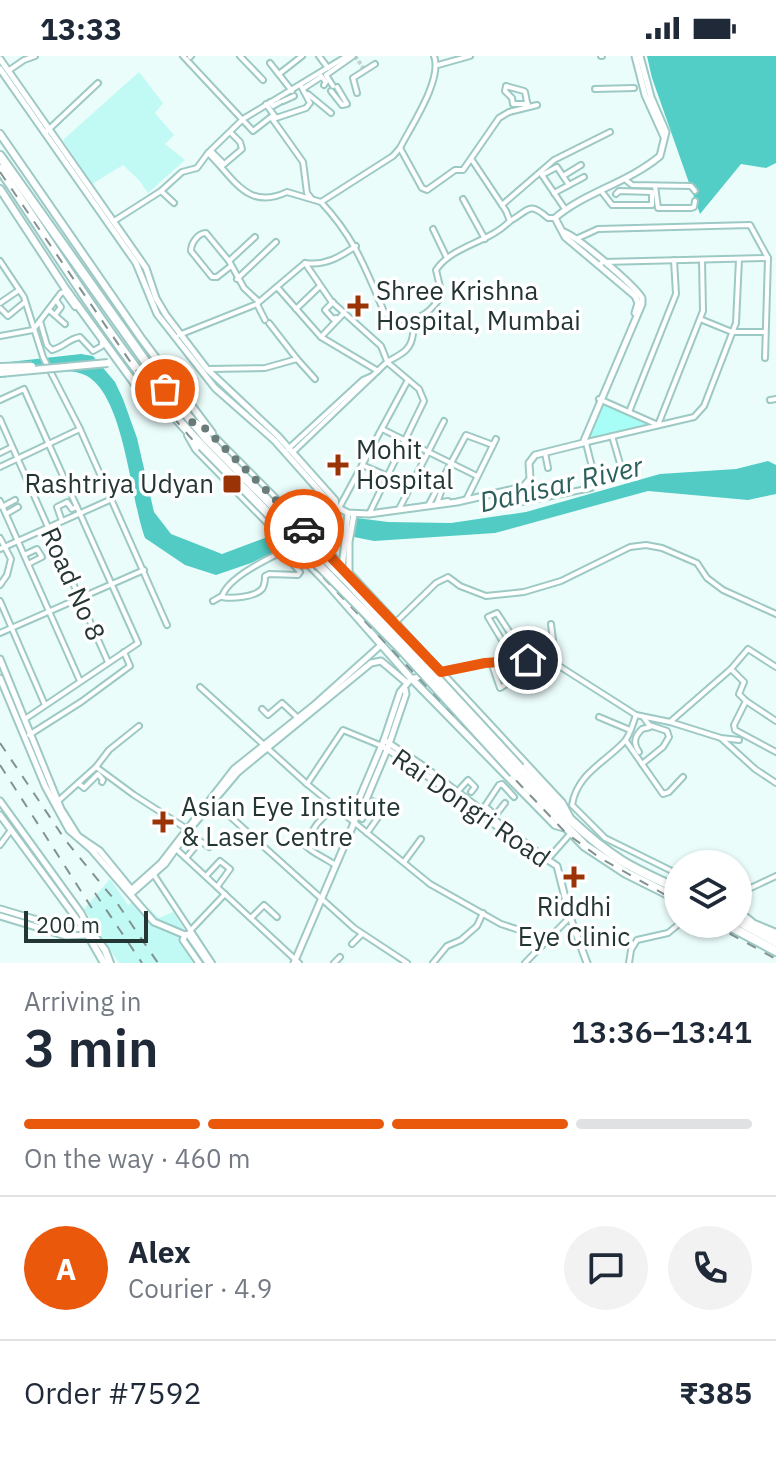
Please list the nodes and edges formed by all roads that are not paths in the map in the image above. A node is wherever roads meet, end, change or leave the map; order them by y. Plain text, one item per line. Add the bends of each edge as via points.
1 (35, 56) edge
2 (188, 56) edge
3 (240, 56) edge
4 (302, 56) edge
5 (319, 56) edge
6 (350, 56) edge
7 (434, 56) edge
8 (470, 56) edge
9 (638, 56) edge
10 (0, 59) edge
11 (270, 63) dead end
12 (375, 64) dead end
13 (438, 65) junction
14 (0, 69) edge
15 (8, 71) junction
16 (323, 73) junction
17 (279, 74) junction
18 (263, 80) dead end
19 (98, 83) dead end
20 (324, 85) dead end
21 (303, 86) junction
22 (634, 88) dead end
23 (334, 89) dead end
24 (595, 89) dead end
25 (357, 93) dead end
26 (294, 94) junction
27 (284, 99) junction
28 (268, 103) junction
29 (528, 105) junction
30 (537, 105) dead end
31 (331, 113) dead end
32 (243, 119) junction
33 (47, 131) junction
34 (610, 132) dead end
35 (0, 134) edge
36 (220, 141) junction
37 (400, 148) junction
38 (211, 151) junction
39 (0, 156) edge
40 (472, 160) junction
41 (223, 165) junction
42 (581, 165) dead end
43 (0, 169) edge
44 (541, 174) junction
45 (563, 176) junction
46 (584, 177) dead end
47 (626, 180) junction
48 (569, 185) junction
49 (632, 185) junction
50 (655, 186) junction
51 (670, 186) junction
52 (680, 188) dead end
53 (0, 189) edge
54 (161, 191) junction
55 (623, 191) junction
56 (695, 191) dead end
57 (602, 192) junction
58 (554, 193) junction
59 (616, 194) dead end
60 (463, 199) dead end
61 (312, 200) junction
62 (695, 201) dead end
63 (321, 202) junction
64 (174, 203) dead end
65 (626, 204) dead end
66 (502, 205) junction
67 (636, 206) junction
68 (565, 209) junction
69 (555, 218) junction
70 (510, 221) junction
71 (112, 223) junction
72 (433, 229) dead end
73 (255, 237) dead end
74 (485, 239) junction
75 (574, 241) junction
76 (276, 242) dead end
77 (356, 246) junction
78 (446, 256) junction
79 (768, 258) junction
80 (739, 259) junction
81 (674, 260) junction
82 (702, 260) junction
83 (0, 261) edge
84 (305, 263) junction
85 (230, 264) junction
86 (601, 264) junction
87 (237, 279) junction
88 (320, 286) junction
89 (277, 287) junction
90 (19, 290) junction
91 (56, 300) junction
92 (25, 302) junction
93 (332, 305) junction
94 (0, 306) edge
95 (296, 309) junction
96 (49, 310) junction
97 (344, 313) junction
98 (55, 315) junction
99 (338, 316) dead end
100 (700, 319) junction
101 (40, 321) junction
102 (65, 324) dead end
103 (33, 330) junction
104 (732, 332) junction
105 (765, 332) junction
106 (182, 334) junction
107 (413, 334) dead end
108 (0, 336) edge
109 (175, 337) junction
110 (321, 337) junction
111 (52, 350) junction
112 (43, 356) junction
113 (765, 358) dead end
114 (109, 359) junction
115 (297, 359) junction
116 (387, 362) junction
117 (0, 370) edge
118 (205, 370) junction
119 (376, 373) junction
120 (315, 379) dead end
121 (408, 380) junction
122 (159, 398) junction
123 (0, 400) edge
124 (600, 400) junction
125 (629, 412) junction
126 (0, 419) edge
127 (444, 421) dead end
128 (186, 423) junction
129 (658, 425) junction
130 (80, 429) junction
131 (382, 429) junction
132 (612, 436) junction
133 (496, 439) dead end
134 (4, 440) edge
135 (207, 440) junction
136 (405, 440) junction
137 (584, 443) junction
138 (493, 445) junction
139 (10, 448) junction
140 (42, 450) junction
141 (429, 450) junction
142 (288, 452) junction
143 (0, 453) edge
144 (545, 453) junction
145 (16, 458) junction
146 (451, 463) junction
147 (362, 465) junction
148 (0, 467) edge
149 (621, 467) dead end
150 (548, 468) dead end
151 (594, 475) dead end
152 (387, 476) junction
153 (477, 476) junction
154 (411, 486) junction
155 (591, 488) dead end
156 (503, 492) junction
157 (438, 494) junction
158 (112, 499) junction
159 (15, 500) dead end
160 (448, 500) junction
161 (466, 500) junction
162 (2, 505) edge
163 (18, 507) dead end
164 (78, 507) junction
165 (427, 507) junction
166 (338, 508) junction
167 (399, 509) junction
168 (6, 513) junction
169 (81, 513) junction
170 (369, 514) junction
171 (350, 517) junction
172 (62, 521) junction
173 (48, 528) junction
174 (0, 538) edge
175 (18, 541) junction
176 (346, 544) junction
177 (7, 546) junction
178 (322, 546) junction
179 (293, 548) junction
180 (0, 549) edge
181 (282, 552) junction
182 (25, 555) junction
183 (29, 564) junction
184 (258, 565) junction
185 (343, 567) junction
186 (144, 570) junction
187 (349, 574) junction
188 (265, 576) junction
189 (327, 583) junction
190 (112, 584) junction
191 (0, 585) edge
192 (335, 591) junction
193 (222, 596) junction
194 (79, 597) junction
195 (0, 601) edge
196 (213, 601) dead end
197 (49, 610) junction
198 (776, 614) edge
199 (551, 624) dead end
200 (167, 625) dead end
201 (399, 627) junction
202 (11, 628) junction
203 (0, 633) edge
204 (514, 634) dead end
205 (381, 645) junction
206 (518, 648) junction
207 (124, 652) junction
208 (0, 659) edge
209 (525, 660) junction
210 (108, 662) junction
211 (491, 662) junction
212 (556, 664) junction
213 (776, 667) edge
214 (731, 669) junction
215 (441, 672) junction
216 (2, 677) edge
217 (406, 679) junction
218 (80, 681) junction
219 (200, 687) dead end
220 (746, 701) junction
221 (45, 706) junction
222 (262, 709) dead end
223 (639, 716) junction
224 (599, 717) dead end
225 (298, 718) junction
226 (22, 721) junction
227 (776, 721) edge
228 (670, 722) junction
229 (139, 726) dead end
230 (653, 727) junction
231 (630, 730) junction
232 (28, 735) junction
233 (721, 738) junction
234 (739, 740) dead end
235 (626, 741) junction
236 (386, 745) junction
237 (265, 747) junction
238 (639, 752) dead end
239 (776, 752) edge
240 (642, 764) junction
241 (96, 767) junction
242 (683, 777) dead end
243 (102, 782) dead end
244 (78, 783) junction
245 (776, 783) edge
246 (307, 784) junction
247 (444, 786) junction
248 (457, 792) junction
249 (471, 792) dead end
250 (514, 797) dead end
251 (211, 799) junction
252 (464, 800) junction
253 (0, 801) edge
254 (56, 803) junction
255 (505, 803) dead end
256 (334, 806) junction
257 (569, 806) junction
258 (0, 815) edge
259 (357, 819) junction
260 (493, 819) junction
261 (569, 827) junction
262 (187, 829) junction
263 (11, 830) junction
264 (367, 833) junction
265 (27, 838) junction
266 (421, 839) dead end
267 (20, 843) junction
268 (0, 845) edge
269 (209, 847) dead end
270 (174, 848) junction
271 (186, 858) junction
272 (546, 858) junction
273 (404, 862) junction
274 (335, 865) junction
275 (664, 867) edge
276 (50, 871) junction
277 (153, 874) junction
278 (206, 876) junction
279 (776, 876) edge
280 (44, 877) junction
281 (664, 882) edge
282 (217, 887) junction
283 (752, 887) edge
284 (132, 892) junction
285 (664, 892) edge
286 (225, 894) junction
287 (320, 898) junction
288 (70, 899) junction
289 (64, 903) junction
290 (0, 909) edge
291 (483, 913) junction
292 (0, 916) edge
293 (277, 917) dead end
294 (570, 917) junction
295 (251, 918) junction
296 (752, 921) edge
297 (752, 923) edge
298 (756, 924) junction
299 (752, 928) edge
300 (87, 931) junction
301 (67, 932) junction
302 (188, 933) junction
303 (362, 934) junction
304 (664, 934) edge
305 (776, 934) edge
306 (752, 938) edge
307 (547, 939) junction
308 (776, 942) edge
309 (352, 944) dead end
310 (776, 951) edge
311 (340, 957) dead end
312 (106, 962) edge
313 (296, 962) edge
314 (199, 963) edge
315 (210, 963) edge
316 (334, 963) edge
317 (407, 963) edge
318 (433, 963) edge
319 (525, 963) edge
320 (587, 963) edge
321 (629, 963) edge

1 - 15 street
2 - 32 street
3 - 18 street
4 - 17 street
5 - 16 street
6 - 16 street
7 - 13 street
8 - 13 street
9 - 47 street via 666,132 660,156
10 - 15 street
11 - 17 street
12 - 25 street via 353,78
13 - 37 street
14 - 33 street
15 - 33 street
16 - 20 street
16 - 21 street
16 - 23 street
17 - 26 street
19 - 33 street
21 - 26 street
21 - 28 street via 310,103 306,108 276,118
21 - 31 street
22 - 24 street
26 - 27 street
27 - 28 street
27 - 28 street via 273,106
28 - 32 street
29 - 29 street via 524,91 506,86 513,104
29 - 30 street
29 - 40 street via 499,118
32 - 36 street
32 - 61 street via 253,131 271,117 303,162
33 - 71 street
34 - 44 street via 568,151
35 - 135 main road via 209,427
36 - 38 street
36 - 41 street via 231,134 242,146
37 - 40 street via 424,190
37 - 63 street
38 - 41 street
38 - 54 street via 197,168 182,172
39 - 128 highway
40 - 66 street
41 - 61 street via 257,200 287,192
42 - 45 street
43 - 122 highway
44 - 45 street via 556,166
44 - 58 street
44 - 66 street
45 - 48 street
46 - 48 street
47 - 49 street
47 - 57 street
48 - 58 street
49 - 50 street
49 - 55 street
50 - 51 street
50 - 62 street via 658,208 691,208
51 - 52 street
51 - 56 street via 691,186
53 - 114 main road
54 - 64 street
54 - 71 street
55 - 59 street
55 - 67 street via 652,192 652,206
57 - 67 street via 612,205
57 - 68 street
58 - 68 street
60 - 74 street
61 - 63 street
63 - 77 street
65 - 67 street
66 - 70 street
68 - 69 street
69 - 70 street via 531,207
69 - 75 street
70 - 74 street
71 - 106 street via 146,268 156,298
71 - 109 street via 157,314
72 - 78 street
73 - 85 street
74 - 78 street
75 - 79 street via 598,229 750,225
75 - 86 street
76 - 87 street
77 - 78 street via 385,314 407,322 420,318 442,295 436,270
77 - 84 street via 327,262
79 - 80 street
79 - 105 street
80 - 82 street
80 - 104 street
81 - 82 street
81 - 86 street
81 - 125 street via 676,294
82 - 100 street
83 - 90 street
84 - 88 street
84 - 89 street
85 - 85 street via 206,233 192,245 194,256 214,278
85 - 87 street
86 - 124 street via 637,299 637,306
87 - 89 street via 259,302
88 - 93 street
88 - 95 street
89 - 95 street
90 - 92 street
90 - 94 street
91 - 96 street
91 - 98 street via 61,307
91 - 111 street via 64,292 103,345 93,351 80,337
92 - 94 street via 8,316
92 - 103 street
93 - 97 street
93 - 99 street via 325,310 333,319
95 - 110 street
96 - 98 street
96 - 101 street
97 - 110 street
97 - 116 street via 381,346
98 - 102 street
100 - 104 street
100 - 129 street
101 - 103 street
101 - 111 street
103 - 108 street
103 - 112 street
104 - 105 street
104 - 129 street via 704,406 694,417
105 - 113 street
106 - 109 street
106 - 115 street via 257,304
106 - 118 street
107 - 116 street via 406,352
109 - 118 street
110 - 119 street
111 - 112 street
112 - 130 street, bridge
114 - 117 main road, bridge
114 - 122 main road via 119,363 140,391
115 - 118 street via 265,368
115 - 120 street
116 - 119 street
116 - 121 street
118 - 142 street
119 - 142 street
121 - 131 street
121 - 136 street via 424,401
122 - 128 highway
123 - 140 street via 24,389
124 - 125 street
124 - 137 street
125 - 129 street
126 - 134 street, Road No 8
127 - 141 street
128 - 135 highway
128 - 179 main road via 196,449
129 - 132 street
130 - 140 street
130 - 158 street
131 - 136 street
131 - 147 street
132 - 137 street
132 - 149 street
133 - 138 street
134 - 139 street, Road No 8
135 - 178 main road
135 - 261 highway, bridge via 350,584
136 - 141 street
136 - 152 street
137 - 144 street
137 - 151 street
138 - 146 street via 466,435
138 - 153 street
139 - 143 street
139 - 145 street, Road No 8
140 - 145 street
140 - 164 street
141 - 146 street
141 - 154 street
142 - 166 street
144 - 150 street
144 - 156 street via 532,458 528,484
145 - 148 street
145 - 173 street, Road No 8
146 - 153 street
146 - 157 street
147 - 152 street
147 - 166 street
152 - 154 street
152 - 170 street
153 - 161 street
154 - 167 street
155 - 156 street via 507,505
156 - 161 street
157 - 160 street via 437,503
157 - 165 street
158 - 169 street
158 - 186 street
159 - 162 street
160 - 161 street
160 - 165 street
162 - 168 street
163 - 168 street
164 - 169 street
164 - 172 street via 72,509 67,502 57,507
165 - 167 street
166 - 171 street
167 - 170 street
168 - 175 street
169 - 172 street
169 - 190 street
170 - 171 street
171 - 176 street
172 - 173 street
173 - 175 street
173 - 194 street, Road No 8
174 - 177 street
175 - 177 street
175 - 182 street
176 - 185 street
176 - 187 street
177 - 180 street
177 - 191 street via 11,559
178 - 179 main road
178 - 185 main road
179 - 181 street
179 - 189 main road
181 - 184 street
181 - 188 street via 300,574
182 - 183 street
182 - 183 street via 37,549 42,557
183 - 197 street
184 - 188 street
184 - 193 street
185 - 187 main road
185 - 189 street
186 - 190 street
186 - 200 street
187 - 192 street
187 - 201 main road
188 - 193 street via 259,592
189 - 192 main road
190 - 194 street
190 - 207 street via 138,643
192 - 205 main road
193 - 196 street
194 - 197 street
194 - 210 street, Road No 8
195 - 202 street
197 - 202 street
197 - 218 street
198 - 201 street via 723,590 697,563 646,545 524,592 486,596 448,577 398,620
199 - 212 street
201 - 205 main road
201 - 215 main road
202 - 203 street
202 - 221 street
204 - 206 street
205 - 217 main road
205 - 225 street
206 - 206 street via 497,613 488,617 506,647
206 - 209 street
207 - 210 street
207 - 232 street via 130,666
208 - 216 street
209 - 211 street
209 - 211 street via 524,674 500,688
209 - 212 street
210 - 218 street
211 - 215 street
212 - 223 street
213 - 214 street via 748,649
214 - 220 street via 744,682 739,694
214 - 228 street
215 - 217 street
215 - 257 main road
216 - 226 street
217 - 236 street
217 - 237 street via 381,661 371,663
217 - 261 main road via 555,825
218 - 221 street
219 - 237 street
220 - 227 street
220 - 239 street via 735,730
221 - 226 street
222 - 225 street via 268,715 282,703
223 - 228 street
223 - 230 street
223 - 231 street
224 - 231 street
225 - 237 street
226 - 232 street
228 - 233 street
229 - 241 street
230 - 238 street via 636,736
230 - 240 street via 668,734 667,743
231 - 235 street
232 - 254 street
233 - 234 street
233 - 245 street
235 - 240 street
235 - 257 street via 589,771
236 - 246 street via 343,730
236 - 247 street
236 - 259 street via 354,811
237 - 246 street
237 - 251 street via 234,769
240 - 242 street via 663,794
241 - 244 street
241 - 262 street
243 - 244 street via 98,774 84,788
244 - 254 street
246 - 256 street
247 - 248 street
247 - 252 street, Rai Dongri Road
248 - 249 street via 467,780 475,787
248 - 252 street
250 - 260 street via 499,785 485,806
251 - 262 street
251 - 287 street
252 - 260 street
253 - 265 street
254 - 284 street via 69,830 92,847 124,890
255 - 260 street
256 - 259 street
256 - 274 street via 304,844
257 - 261 main road
257 - 275 street via 605,838
258 - 263 street
259 - 264 street
259 - 264 street via 372,801 383,806
259 - 274 street
260 - 272 street
261 - 272 street
261 - 281 highway
261 - 285 highway via 613,866
262 - 270 street
263 - 267 street
263 - 268 street
264 - 273 street
265 - 267 street
265 - 276 street
266 - 273 street
267 - 280 street
269 - 271 street via 200,841
270 - 271 street
270 - 277 street
271 - 278 street
272 - 294 street, Rai Dongri Road via 557,866
273 - 291 street via 430,884
274 - 287 street
276 - 280 street
276 - 288 street
277 - 284 street
277 - 302 street
278 - 282 street
278 - 282 street via 220,861 230,869
279 - 283 street
280 - 289 street
282 - 286 street
284 - 302 street via 154,922
286 - 295 street
286 - 302 street
287 - 303 street
287 - 313 street
288 - 289 street
288 - 300 street
289 - 300 street
290 - 301 street
291 - 307 street
291 - 318 street via 477,926 447,946
292 - 301 street
293 - 295 street via 264,905
294 - 307 street
294 - 320 street, Rai Dongri Road
295 - 313 street
296 - 298 street
297 - 298 highway
298 - 305 highway
299 - 308 highway
300 - 301 street
300 - 312 main road
302 - 314 street via 183,940
302 - 315 street
303 - 309 street
303 - 317 street
304 - 321 street via 637,940
306 - 310 highway
307 - 319 street
311 - 316 street

